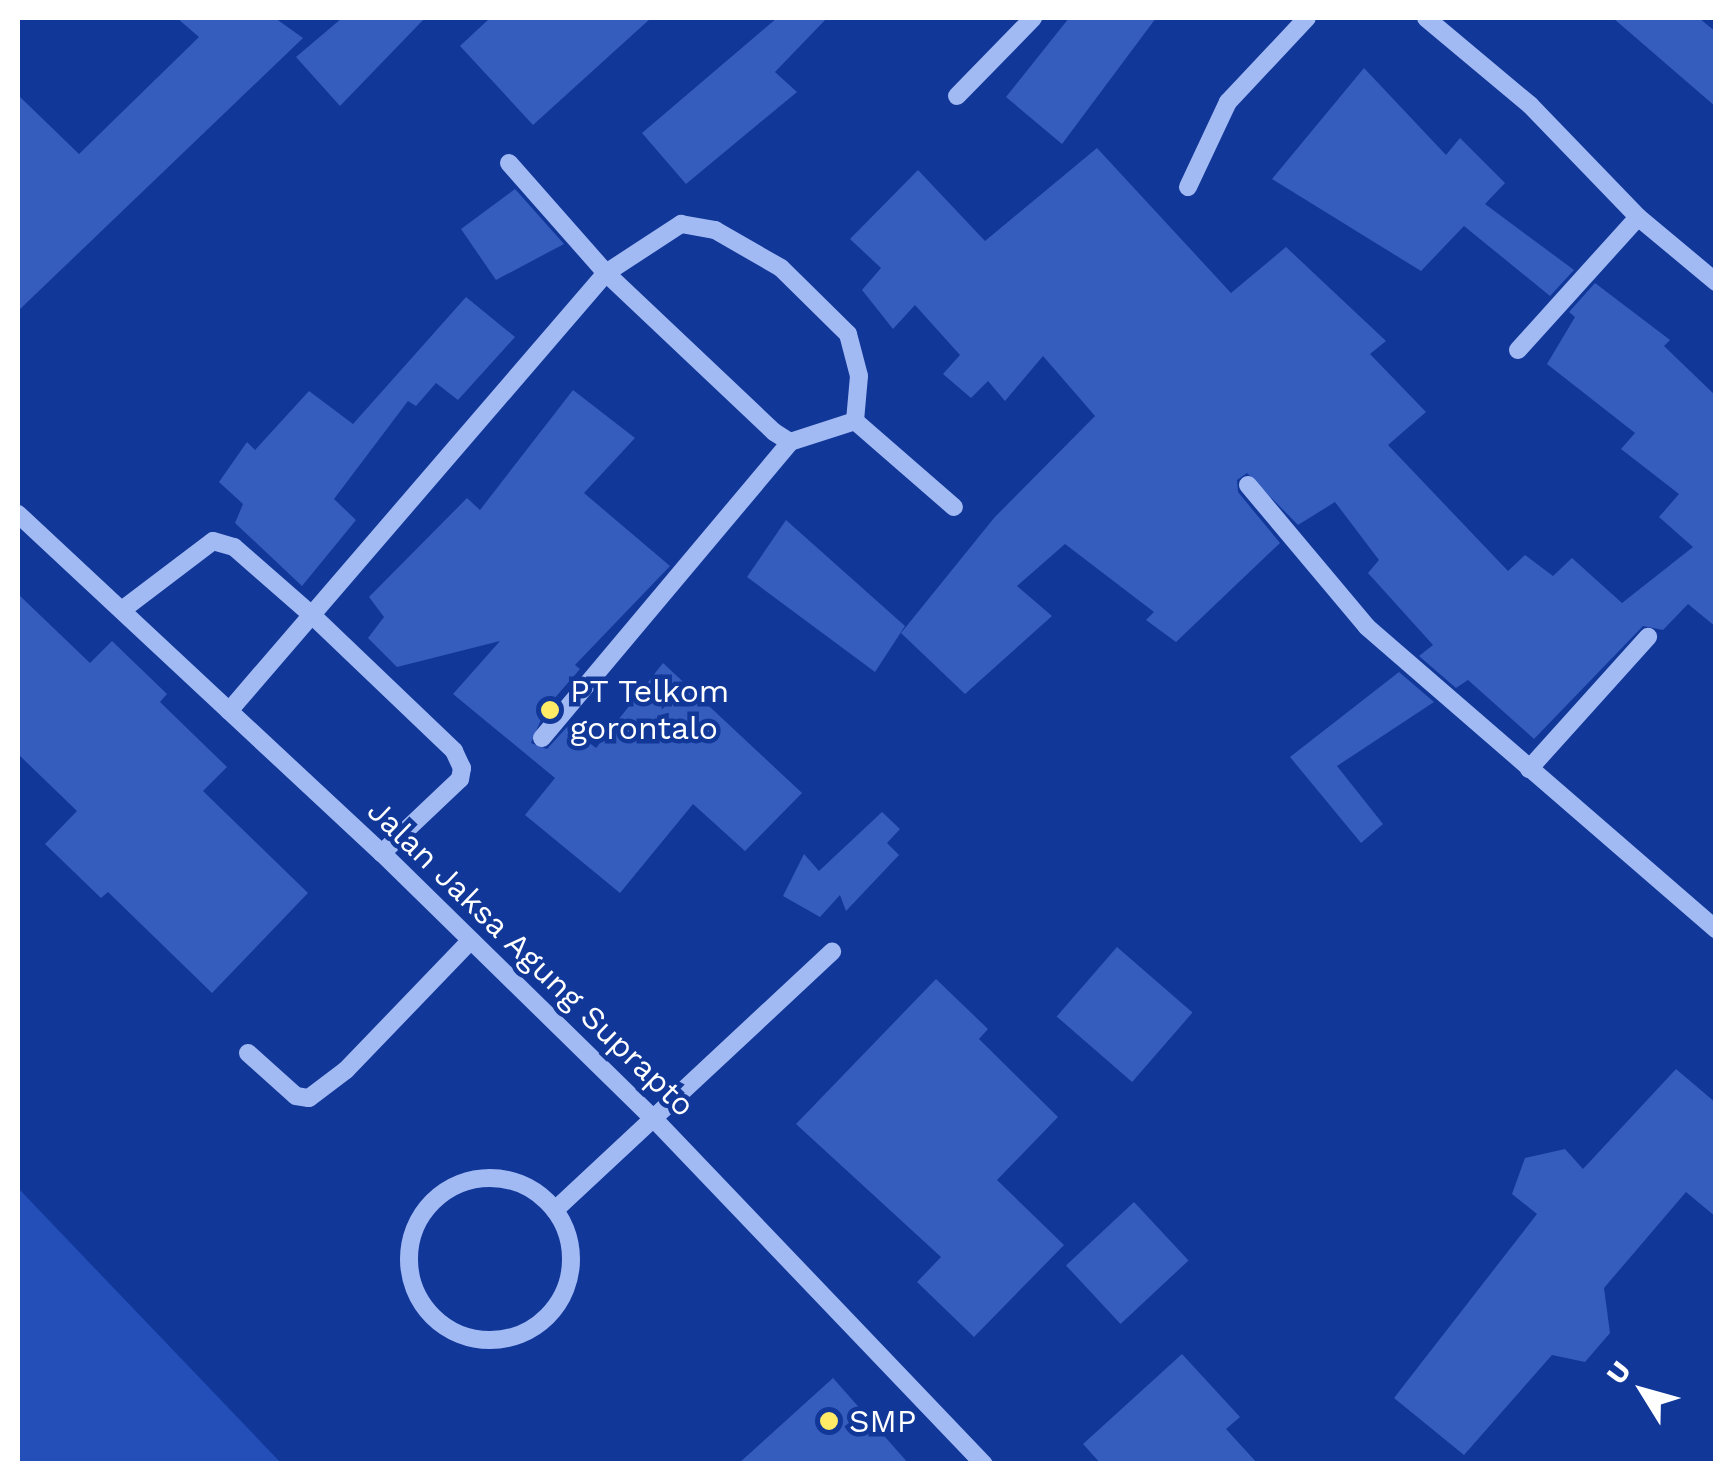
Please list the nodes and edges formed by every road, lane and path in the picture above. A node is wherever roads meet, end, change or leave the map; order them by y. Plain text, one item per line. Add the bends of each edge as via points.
1 (1033, 18) edge
2 (1307, 18) edge
3 (1426, 18) edge
4 (956, 96) dead end
5 (508, 163) dead end
6 (1188, 187) dead end
7 (1638, 216) junction
8 (606, 273) junction
9 (1716, 282) edge
10 (1518, 350) dead end
11 (856, 421) junction
12 (790, 442) junction
13 (1248, 485) dead end
14 (954, 506) dead end
15 (18, 514) edge
16 (122, 610) junction
17 (314, 616) junction
18 (1648, 637) dead end
19 (230, 712) junction
20 (542, 738) dead end
21 (1529, 769) junction
22 (382, 854) junction
23 (1716, 929) edge
24 (471, 940) junction
25 (832, 952) dead end
26 (248, 1053) dead end
27 (654, 1120) junction
28 (555, 1210) junction
29 (984, 1464) edge

1 - 4 street
2 - 6 street via 1228,102
3 - 7 street via 1530,105
5 - 8 street
7 - 9 street
7 - 10 street
8 - 11 street via 681,224 715,230 761,254 848,334 859,376
8 - 12 street via 745,410
8 - 17 street
11 - 12 street
11 - 14 street
12 - 20 street
13 - 21 street via 1366,626
15 - 16 street, Jalan Jaksa Agung Suprapto
16 - 17 street via 214,541 234,547
16 - 19 street, Jalan Jaksa Agung Suprapto
17 - 19 street
17 - 22 street via 454,751 462,768 460,779
18 - 21 street
19 - 22 street, Jalan Jaksa Agung Suprapto
21 - 23 street
22 - 24 street, Jalan Jaksa Agung Suprapto
24 - 26 street via 346,1070 310,1098 296,1096
24 - 27 street, Jalan Jaksa Agung Suprapto
25 - 27 street
27 - 28 street
27 - 29 street, Jalan Jaksa Agung Suprapto
28 - 28 street via 572,1248 565,1291 526,1332 471,1339 424,1308 408,1255 430,1203 452,1186 508,1180

